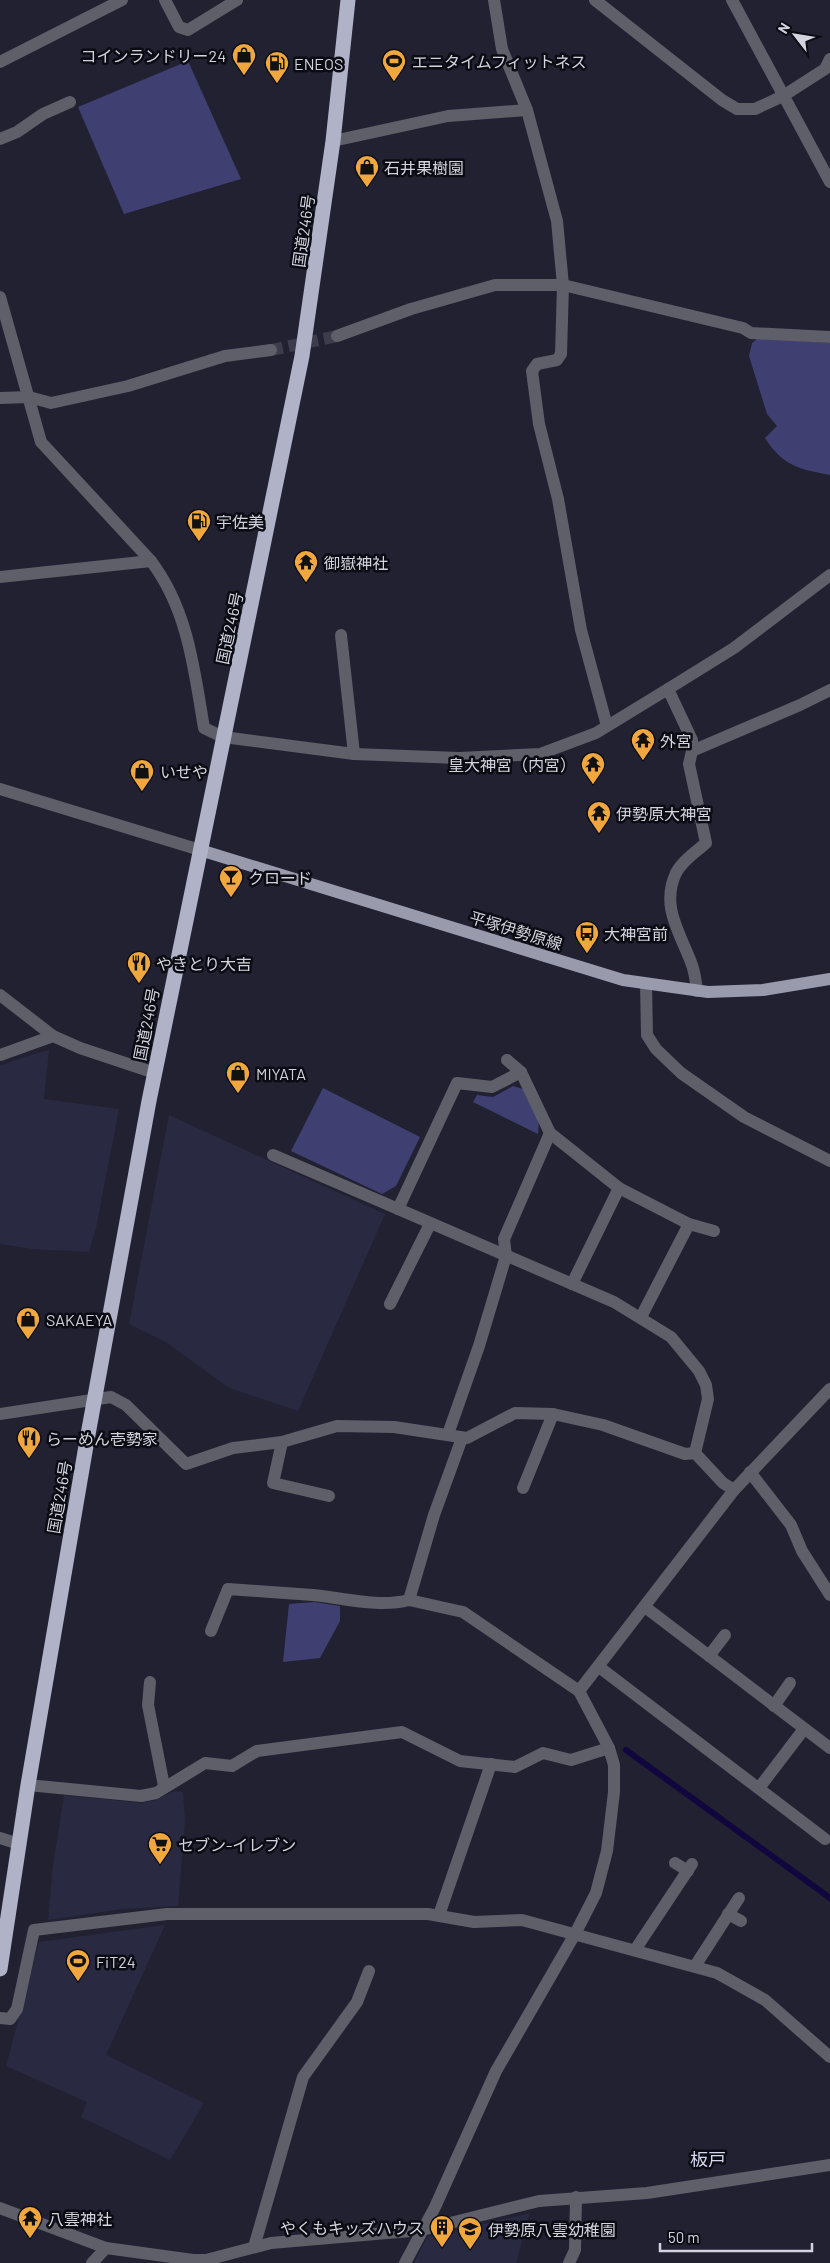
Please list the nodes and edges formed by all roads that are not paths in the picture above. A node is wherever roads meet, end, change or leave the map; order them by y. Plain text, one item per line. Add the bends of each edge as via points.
1 (122, 0) edge
2 (165, 0) edge
3 (238, 0) edge
4 (348, 0) edge
5 (494, 0) edge
6 (595, 0) edge
7 (732, 0) edge
8 (830, 59) edge
9 (0, 62) edge
10 (783, 96) junction
11 (70, 102) dead end
12 (526, 110) junction
13 (0, 139) edge
14 (333, 140) junction
15 (830, 182) edge
16 (563, 285) junction
17 (0, 297) edge
18 (337, 336) tunnel mouth
19 (830, 337) edge
20 (271, 350) tunnel mouth
21 (29, 397) junction
22 (0, 398) edge
23 (151, 561) junction
24 (830, 575) edge
25 (0, 577) edge
26 (341, 635) dead end
27 (668, 689) junction
28 (830, 690) edge
29 (607, 726) junction
30 (222, 737) junction
31 (692, 751) junction
32 (354, 754) junction
33 (0, 789) edge
34 (200, 850) junction
35 (830, 979) edge
36 (646, 984) junction
37 (697, 991) junction
38 (0, 995) edge
39 (53, 1036) junction
40 (3, 1050) edge
41 (507, 1060) dead end
42 (521, 1072) junction
43 (155, 1073) junction
44 (550, 1133) junction
45 (273, 1155) dead end
46 (830, 1161) edge
47 (619, 1188) junction
48 (398, 1209) junction
49 (430, 1224) junction
50 (689, 1224) junction
51 (714, 1231) dead end
52 (506, 1256) junction
53 (572, 1284) junction
54 (390, 1304) dead end
55 (641, 1317) junction
56 (830, 1389) edge
57 (94, 1398) junction
58 (0, 1414) edge
59 (553, 1414) junction
60 (448, 1434) junction
61 (462, 1438) junction
62 (282, 1442) junction
63 (695, 1454) junction
64 (750, 1472) junction
65 (523, 1488) dead end
66 (734, 1490) junction
67 (330, 1496) dead end
68 (830, 1594) edge
69 (409, 1600) junction
70 (644, 1608) junction
71 (211, 1631) dead end
72 (725, 1635) dead end
73 (709, 1656) junction
74 (599, 1667) junction
75 (150, 1682) dead end
76 (790, 1683) dead end
77 (579, 1691) junction
78 (774, 1706) junction
79 (804, 1728) junction
80 (609, 1748) junction
81 (830, 1748) edge
82 (491, 1764) junction
83 (28, 1785) junction
84 (164, 1786) junction
85 (759, 1788) junction
86 (0, 1838) edge
87 (825, 1839) dead end
88 (19, 1844) junction
89 (675, 1863) dead end
90 (739, 1898) dead end
91 (728, 1914) junction
92 (439, 1915) junction
93 (740, 1921) dead end
94 (575, 1934) junction
95 (635, 1950) junction
96 (695, 1966) junction
97 (0, 1969) edge
98 (370, 1971) dead end
99 (0, 2018) edge
100 (830, 2057) edge
101 (830, 2165) edge
102 (576, 2197) junction
103 (0, 2208) edge
104 (422, 2230) junction
105 (254, 2247) junction
106 (106, 2248) junction
107 (92, 2263) edge
108 (405, 2263) edge
109 (569, 2263) edge

1 - 9 street
2 - 3 street via 179,27 188,30
4 - 14 highway, 国道246号
5 - 12 street via 502,49
6 - 10 street via 737,109 755,109
7 - 10 street
8 - 10 street via 825,69
10 - 15 street
11 - 13 street
12 - 14 street via 448,116
12 - 16 street via 557,221
14 - 30 highway, 国道246号 via 302,356
16 - 18 street via 496,285 411,309
16 - 19 street via 742,328 750,333
16 - 29 street via 561,354 558,360 537,364 532,371 581,630
17 - 21 street
20 - 21 street via 226,356 128,386 51,403
21 - 22 street
21 - 23 street via 41,442
23 - 25 street
23 - 30 street via 165,580 189,641 204,728
24 - 27 street via 734,648
26 - 32 street
27 - 29 street
27 - 31 street via 692,740
28 - 31 street
29 - 32 street via 540,754 460,758
30 - 32 street
30 - 34 highway, 国道246号
31 - 37 street via 689,764 706,843 676,873 670,903 671,916 692,966
33 - 34 street
34 - 36 main road, 平塚伊勢原線 via 600,973
34 - 43 highway, 国道246号
35 - 37 main road, 平塚伊勢原線 via 763,990
36 - 37 main road, 平塚伊勢原線
36 - 46 street via 647,1035 681,1074 744,1117
38 - 39 street
39 - 40 street
39 - 43 street
41 - 42 street
42 - 44 street
42 - 48 street via 492,1088 457,1083
43 - 57 highway, 国道246号
44 - 47 street
44 - 52 street via 504,1239
45 - 48 street
47 - 50 street
47 - 53 street
48 - 49 street
49 - 52 street
49 - 54 street
50 - 51 street
50 - 55 street
52 - 53 street
52 - 60 street
53 - 55 street
55 - 63 street via 670,1337 699,1371 706,1385 708,1399
56 - 64 street
57 - 58 street
57 - 62 street via 111,1397 126,1405 186,1464 233,1448
57 - 83 highway, 国道246号
59 - 61 street via 515,1413 478,1434
59 - 63 street via 603,1425 685,1454
59 - 65 street
60 - 61 street
60 - 62 street via 394,1427 337,1426
61 - 69 street via 434,1515
62 - 67 street via 273,1483
63 - 66 street
64 - 66 street
64 - 68 street via 791,1525 802,1551
66 - 70 street
69 - 71 street via 353,1601 228,1589
69 - 77 street via 463,1612
70 - 73 street
70 - 74 street
72 - 73 street
73 - 78 street
74 - 77 street
74 - 85 street
75 - 84 street via 148,1705
76 - 78 street
77 - 80 street
78 - 79 street
79 - 81 street
79 - 85 street
80 - 82 street via 571,1760 543,1753 515,1767
80 - 94 street via 614,1765 614,1792 607,1851 596,1893
82 - 84 street via 460,1761 402,1732 257,1751 232,1766 205,1763
82 - 92 street
83 - 84 street via 141,1796 156,1793
83 - 88 highway, 国道246号
85 - 87 street
86 - 88 street
88 - 97 highway, 国道246号
89 - 95 street via 690,1867
90 - 91 street
91 - 93 street
91 - 96 street
92 - 94 street via 474,1922 522,1920
92 - 99 street via 167,1914 34,1930 17,2009 10,2019
94 - 95 street
94 - 104 street via 488,2086
95 - 96 street
96 - 100 street via 731,1980 766,2000
98 - 105 street via 357,2002 303,2077
101 - 102 street via 646,2193
102 - 104 street via 539,2201
102 - 109 street via 575,2250
103 - 106 street
104 - 105 street
104 - 108 street
105 - 106 street via 206,2260
106 - 107 street

